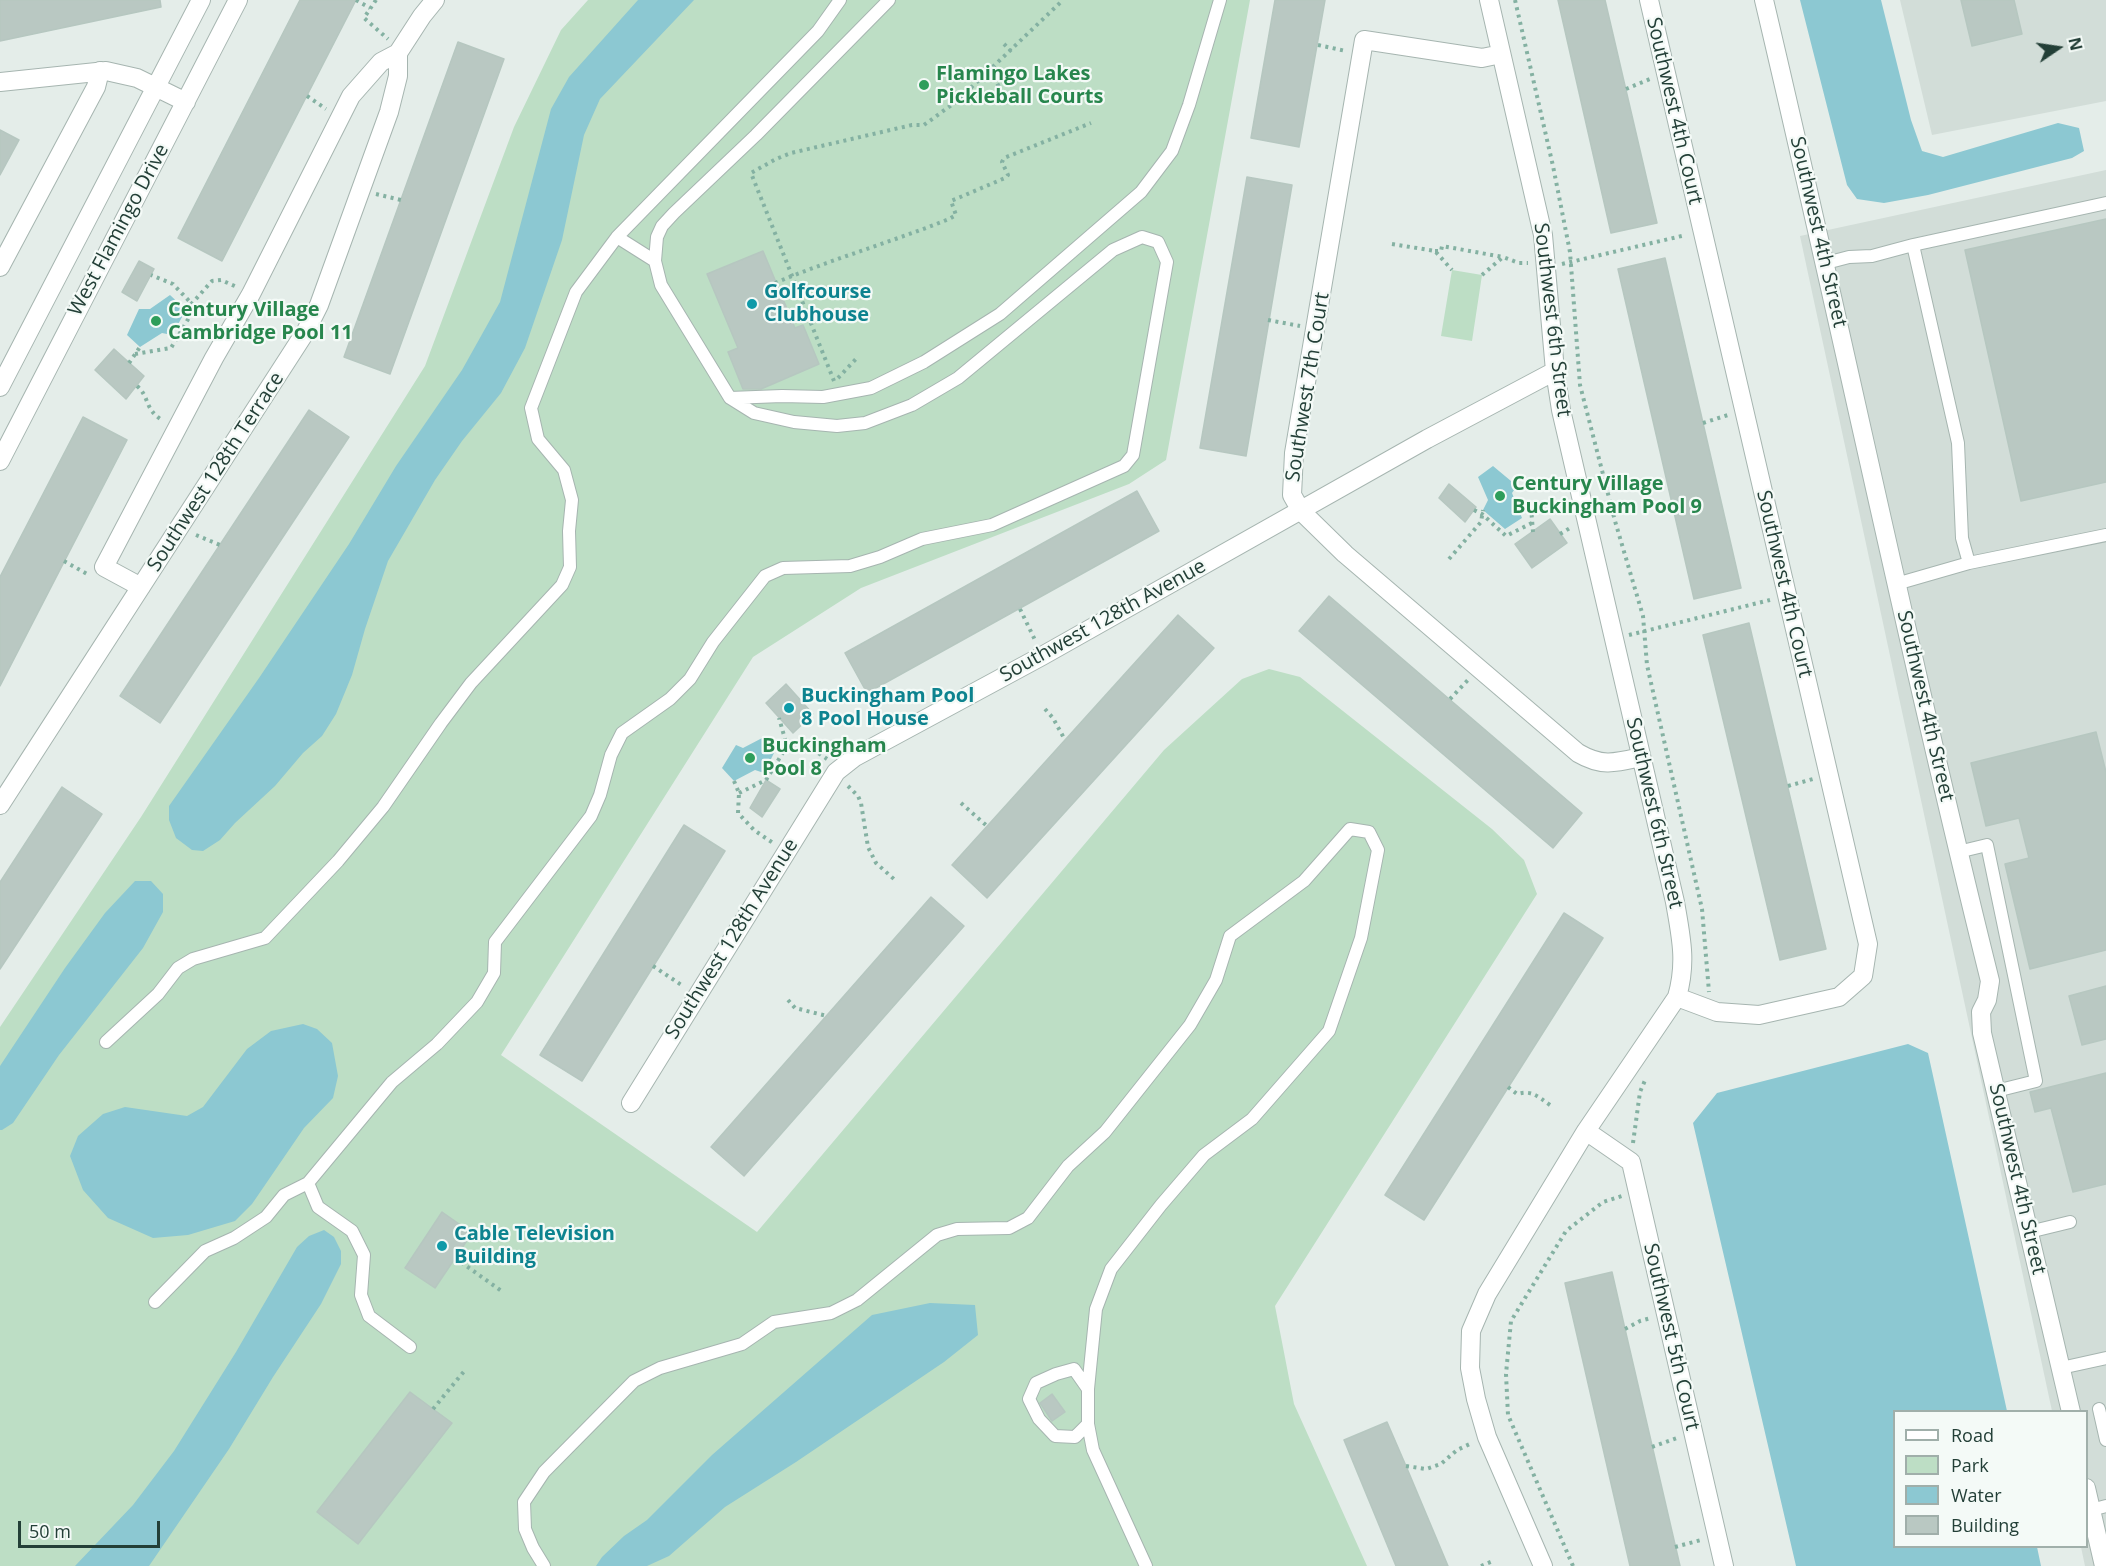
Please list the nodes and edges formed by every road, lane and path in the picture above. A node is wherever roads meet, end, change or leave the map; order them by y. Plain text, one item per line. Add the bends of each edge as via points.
1 (201, 0) edge
2 (238, 0) edge
3 (356, 0) edge
4 (376, 0) edge
5 (435, 0) edge
6 (840, 0) edge
7 (889, 0) edge
8 (1062, 0) edge
9 (1220, 0) edge
10 (1489, 0) edge
11 (1649, 0) edge
12 (1764, 0) edge
13 (370, 8) junction
14 (1004, 44) dead end
15 (1318, 45) dead end
16 (399, 51) junction
17 (1011, 51) junction
18 (1362, 54) junction
19 (1501, 54) junction
20 (992, 70) junction
21 (100, 71) junction
22 (1665, 76) junction
23 (0, 82) edge
24 (154, 87) junction
25 (1626, 89) dead end
26 (186, 102) junction
27 (1007, 104) dead end
28 (1091, 123) dead end
29 (361, 191) junction
30 (401, 200) dead end
31 (2106, 203) edge
32 (1702, 233) junction
33 (617, 237) junction
34 (1392, 244) dead end
35 (1913, 245) junction
36 (1435, 251) junction
37 (1503, 256) junction
38 (655, 261) junction
39 (1826, 263) junction
40 (1546, 265) junction
41 (0, 267) edge
42 (1452, 270) dead end
43 (151, 275) dead end
44 (1482, 275) dead end
45 (791, 276) junction
46 (775, 283) dead end
47 (251, 294) junction
48 (191, 303) junction
49 (186, 310) dead end
50 (1268, 320) dead end
51 (1316, 327) junction
52 (140, 347) dead end
53 (135, 354) junction
54 (129, 363) dead end
55 (1555, 370) junction
56 (834, 381) dead end
57 (137, 386) dead end
58 (0, 387) edge
59 (730, 398) junction
60 (1743, 410) junction
61 (1703, 423) dead end
62 (177, 428) junction
63 (0, 461) edge
64 (1531, 507) dead end
65 (1474, 510) dead end
66 (1301, 511) junction
67 (1483, 512) junction
68 (1532, 523) junction
69 (179, 528) junction
70 (1533, 532) dead end
71 (2106, 535) edge
72 (220, 545) dead end
73 (1449, 559) dead end
74 (64, 561) dead end
75 (1969, 563) junction
76 (89, 575) dead end
77 (1896, 584) junction
78 (141, 587) junction
79 (1787, 596) junction
80 (1020, 609) dead end
81 (1614, 639) junction
82 (1042, 656) junction
83 (1479, 667) junction
84 (1450, 699) dead end
85 (1045, 709) dead end
86 (779, 718) dead end
87 (1065, 740) dead end
88 (788, 746) junction
89 (777, 748) dead end
90 (1641, 757) junction
91 (836, 772) junction
92 (1828, 774) junction
93 (734, 781) dead end
94 (1788, 786) dead end
95 (739, 793) junction
96 (961, 803) dead end
97 (0, 805) edge
98 (987, 826) dead end
99 (1958, 852) junction
100 (785, 853) junction
101 (895, 880) dead end
102 (653, 966) dead end
103 (696, 995) junction
104 (1677, 997) junction
105 (788, 1000) dead end
106 (827, 1016) dead end
107 (106, 1042) dead end
108 (1508, 1087) dead end
109 (1996, 1091) junction
110 (631, 1103) dead end
111 (1550, 1105) dead end
112 (1586, 1131) junction
113 (308, 1183) junction
114 (1638, 1191) junction
115 (2070, 1222) dead end
116 (2029, 1232) junction
117 (455, 1258) dead end
118 (502, 1292) dead end
119 (154, 1302) dead end
120 (1666, 1314) junction
121 (1625, 1329) dead end
122 (410, 1347) dead end
123 (2106, 1358) edge
124 (2061, 1368) junction
125 (466, 1369) dead end
126 (1088, 1389) junction
127 (433, 1409) dead end
128 (2071, 1410) edge
129 (2097, 1410) edge
130 (1088, 1424) junction
131 (1513, 1426) junction
132 (1488, 1437) junction
133 (2106, 1440) edge
134 (1406, 1466) dead end
135 (2088, 1491) edge
136 (2098, 1508) edge
137 (1717, 1535) junction
138 (1675, 1546) dead end
139 (1493, 1561) dead end
140 (544, 1566) edge
141 (1146, 1566) edge
142 (1481, 1566) edge
143 (1543, 1566) edge
144 (1573, 1566) edge
145 (1724, 1566) edge
146 (2104, 1566) edge

1 - 24 street, West Flamingo Drive
2 - 26 street, West Flamingo Drive
3 - 13 path
4 - 13 path
5 - 16 street, Southwest 128th Terrace
6 - 33 lane via 818,31
7 - 38 lane via 662,226
8 - 17 path
9 - 59 lane via 1172,151 1141,192 1000,314 924,362 871,388 823,397
10 - 19 street, Southwest 6th Street
11 - 22 street, Southwest 4th Court
12 - 39 street, Southwest 4th Street
13 - 16 path via 364,18
14 - 17 path
15 - 18 path
16 - 29 street, Southwest 128th Terrace via 398,76 389,112
16 - 47 street, Southwest 128th Terrace via 381,62 351,96
17 - 20 path
18 - 19 street via 1364,40 1482,58
18 - 51 street, Southwest 7th Court
19 - 40 street, Southwest 6th Street via 1543,235
20 - 27 path
20 - 45 path via 924,126 912,125 791,153 751,173
21 - 23 street
21 - 24 street via 128,75
21 - 41 street via 96,87
22 - 25 path
22 - 32 street, Southwest 4th Court
24 - 26 street
24 - 58 street, West Flamingo Drive
26 - 63 street, West Flamingo Drive
28 - 45 path via 1004,158 1008,176 951,201 956,215 949,219
29 - 30 path
29 - 69 street, Southwest 128th Terrace via 306,331
31 - 35 lane
32 - 40 path via 1570,264
32 - 60 street, Southwest 4th Court
33 - 38 lane
33 - 107 lane via 576,291 531,408 538,439 564,470 572,501 570,567 562,585 471,683 383,807 265,938 193,959 178,968 158,994
34 - 36 path
35 - 39 lane
35 - 75 lane via 1958,444 1962,538
36 - 37 path via 1441,251 1442,246
36 - 42 path
37 - 40 path via 1519,263
37 - 44 path
38 - 59 lane via 661,285
39 - 77 street, Southwest 4th Street
40 - 55 street, Southwest 6th Street
43 - 48 path via 173,284
45 - 46 path
45 - 56 path
47 - 48 path via 221,280 212,281
47 - 62 street, Southwest 128th Terrace
48 - 49 path
48 - 53 path via 190,316 171,348
50 - 51 path
51 - 66 street, Southwest 7th Court via 1293,464 1292,495
52 - 53 path
53 - 54 path
55 - 66 street, Southwest 128th Avenue
55 - 81 street, Southwest 6th Street
57 - 62 path via 152,413
59 - 113 lane via 754,413 794,422 837,426 865,423 912,405 958,378 1113,250 1143,237 1158,242 1167,262 1133,455 1124,466 992,525 922,539 850,566 783,568 765,576 713,642 690,679 670,699 622,733 591,816 495,942 494,974 477,1002 437,1044 392,1082
60 - 61 path
60 - 79 street, Southwest 4th Court
62 - 78 street, Southwest 128th Terrace via 104,567
64 - 68 path
65 - 67 path
66 - 82 street, Southwest 128th Avenue
66 - 83 street, Southwest 7th Court
67 - 68 path via 1506,536
67 - 73 path via 1481,522
68 - 70 path
69 - 72 path
69 - 78 street, Southwest 128th Terrace
71 - 75 lane
74 - 76 path
75 - 77 lane
77 - 99 street, Southwest 4th Street
78 - 97 street, Southwest 128th Terrace
79 - 81 path
79 - 92 street, Southwest 4th Court
80 - 82 path
81 - 90 street, Southwest 6th Street
82 - 91 street, Southwest 128th Avenue via 855,757
83 - 84 path
83 - 90 street, Southwest 7th Court via 1590,760 1615,763
85 - 87 path
86 - 88 path
88 - 89 path
88 - 91 path via 809,747 830,761
88 - 95 path via 766,780
90 - 104 street, Southwest 6th Street via 1682,942 1683,975
91 - 100 street, Southwest 128th Avenue
91 - 101 path via 858,796 868,847 876,863
92 - 94 path
92 - 104 street, Southwest 4th Court via 1868,944 1863,976 1839,997 1759,1015 1718,1012
93 - 95 path
95 - 100 path via 738,813
96 - 98 path
99 - 109 street, Southwest 4th Street via 1990,981 1981,1012 1982,1033
99 - 109 lane via 1987,845 2036,1081
100 - 103 street, Southwest 128th Avenue
102 - 103 path
103 - 110 street, Southwest 128th Avenue
104 - 112 street, Southwest 6th Street
105 - 106 path via 795,1008
108 - 111 path via 1516,1094 1535,1094
109 - 116 street, Southwest 4th Street
112 - 114 street, Southwest 5th Court via 1631,1162
112 - 132 street, Southwest 6th Street via 1487,1294 1471,1331 1470,1368
113 - 119 lane via 284,1195 266,1217 205,1251
113 - 122 lane via 318,1207 352,1232 364,1255 361,1295 369,1316
114 - 120 street, Southwest 5th Court
114 - 131 path via 1603,1202 1566,1231 1511,1321 1506,1374 1508,1415
115 - 116 lane
116 - 124 street, Southwest 4th Street
117 - 118 path
120 - 121 path
120 - 137 street, Southwest 5th Court
123 - 124 lane
124 - 128 street, Southwest 4th Street
125 - 127 path
126 - 130 lane
126 - 130 lane via 1074,1369 1036,1383 1029,1398 1039,1419 1055,1436 1075,1437
126 - 140 lane via 1096,1309 1111,1269 1204,1155 1252,1119 1329,1031 1361,938 1378,850 1369,832 1350,829 1304,881 1230,936 1216,980 1190,1025 1105,1132 1068,1166 1028,1218 1008,1228 957,1229 937,1235 857,1300 831,1312 774,1322 742,1344 660,1368 634,1381 544,1472 524,1502 525,1529
129 - 133 lane
130 - 141 lane via 1093,1450
131 - 132 path
131 - 144 path
132 - 134 path via 1457,1450 1442,1464 1426,1469
132 - 143 street, Southwest 6th Street
135 - 136 street
136 - 146 street
137 - 138 path
137 - 145 street, Southwest 5th Court
139 - 142 path

